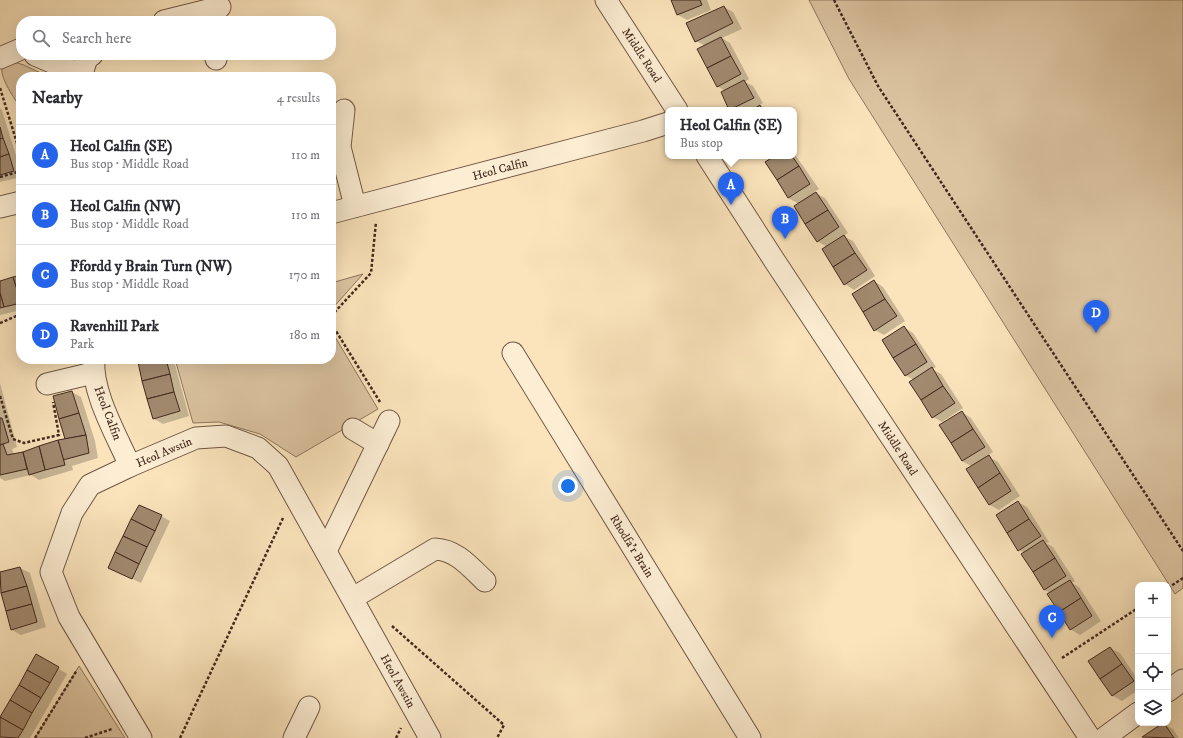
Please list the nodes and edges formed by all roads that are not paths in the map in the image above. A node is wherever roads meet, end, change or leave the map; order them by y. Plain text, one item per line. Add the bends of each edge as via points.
1 (606, 0) edge
2 (173, 13) edge
3 (210, 13) edge
4 (16, 51) edge
5 (0, 58) edge
6 (46, 60) edge
7 (86, 60) edge
8 (73, 72) edge
9 (83, 72) edge
10 (675, 107) edge
11 (344, 110) dead end
12 (665, 124) edge
13 (709, 159) edge
14 (16, 203) edge
15 (363, 204) junction
16 (0, 207) edge
17 (336, 212) edge
18 (513, 353) dead end
19 (93, 366) edge
20 (50, 392) road end
21 (389, 421) road end
22 (353, 429) dead end
23 (378, 444) junction
24 (130, 466) junction
25 (326, 551) junction
26 (485, 581) dead end
27 (353, 598) junction
28 (1183, 680) edge
29 (1169, 690) edge
30 (309, 707) dead end
31 (1135, 715) edge
32 (136, 730) edge
33 (294, 738) edge
34 (430, 738) edge
35 (750, 738) edge
36 (1090, 738) edge
37 (1104, 738) edge

1 - 10 street, Middle Road
2 - 3 street
4 - 5 street
6 - 8 street
7 - 9 street
11 - 15 street via 340,147
12 - 15 street, Heol Calfin
13 - 36 street, Middle Road
14 - 16 street
15 - 17 street, Heol Calfin
18 - 35 street, Rhodfa'r Brain
19 - 20 street
19 - 24 street, Heol Calfin via 106,410
21 - 23 street
22 - 23 street
23 - 25 street
24 - 25 street, Heol Awstin via 196,438 226,436 258,448 278,466
24 - 32 street, Heol Awstin via 90,485 72,513 51,572 69,617
25 - 27 street, Heol Awstin
26 - 27 street via 461,558 444,549 435,549
27 - 34 street, Heol Awstin
28 - 29 street
30 - 33 street
31 - 37 street

